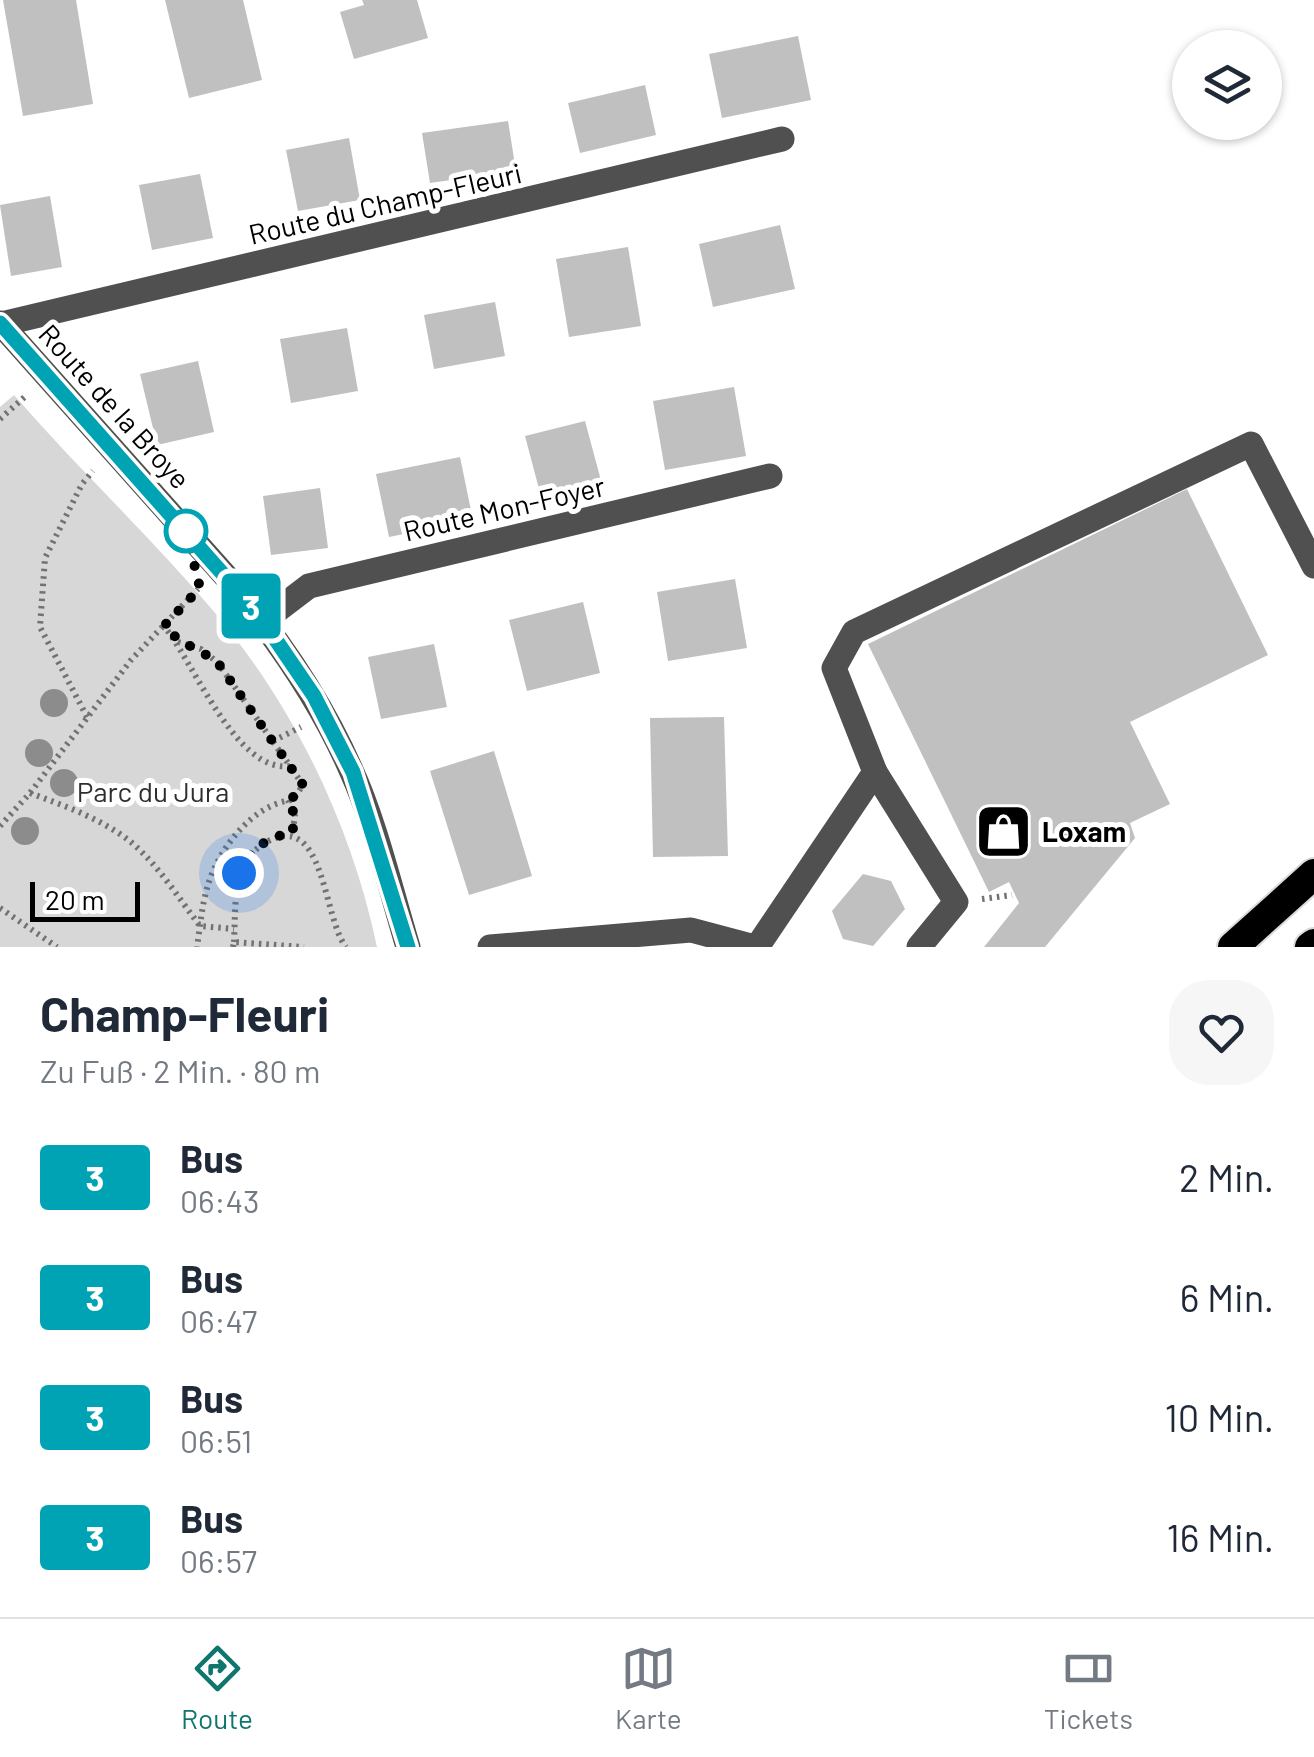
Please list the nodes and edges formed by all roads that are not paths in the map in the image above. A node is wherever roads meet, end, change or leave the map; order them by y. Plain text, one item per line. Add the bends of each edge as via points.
1 (782, 139) dead end
2 (1, 323) edge
3 (770, 476) dead end
4 (1314, 566) edge
5 (263, 621) junction
6 (875, 772) junction
7 (1314, 874) edge
8 (629, 941) edge
9 (408, 947) edge
10 (490, 947) edge
11 (756, 947) edge
12 (919, 947) edge
13 (1233, 947) edge

1 - 2 street, Route du Champ-Fleuri
2 - 5 street, Route de la Broye
3 - 5 street, Route Mon-Foyer via 308,586
4 - 6 street via 1251,444 854,632 834,668
5 - 9 street, Route de la Broye via 314,696 353,772
6 - 11 street
6 - 12 street via 956,902
7 - 13 highway
8 - 10 street
8 - 11 street via 692,930

